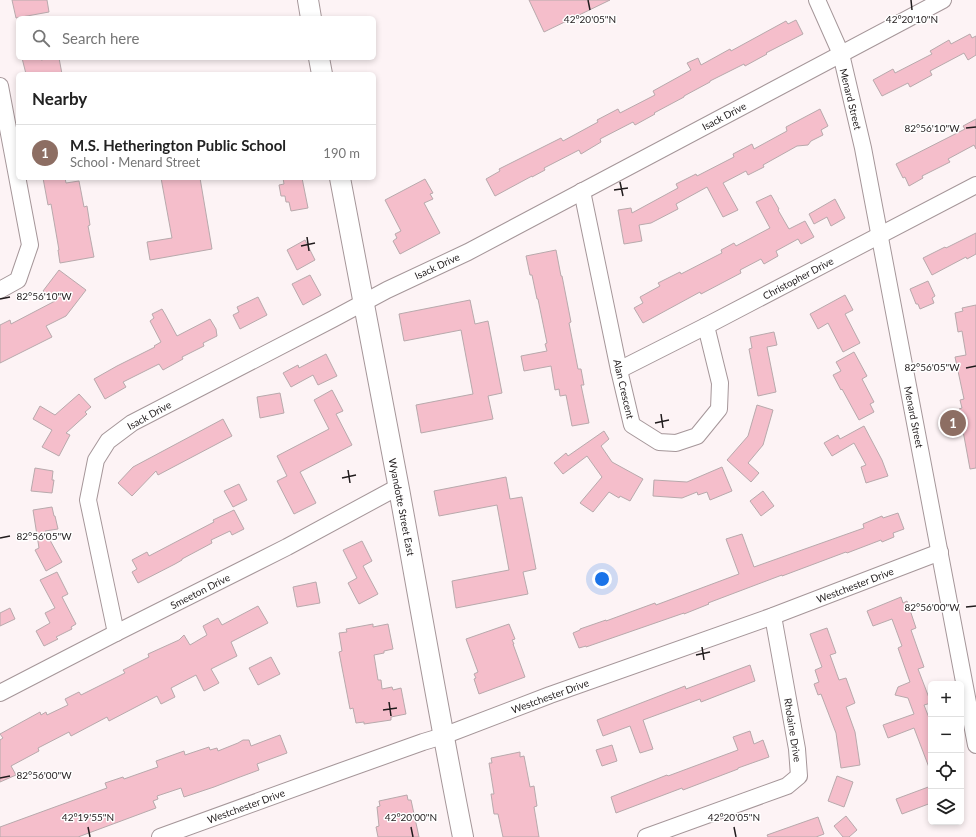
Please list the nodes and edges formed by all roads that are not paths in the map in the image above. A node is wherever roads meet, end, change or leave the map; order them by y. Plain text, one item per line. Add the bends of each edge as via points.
1 (308, 0) edge
2 (817, 0) edge
3 (943, 0) edge
4 (311, 16) edge
5 (840, 54) junction
6 (319, 60) edge
7 (322, 72) edge
8 (0, 86) edge
9 (16, 171) edge
10 (18, 180) edge
11 (340, 180) edge
12 (976, 185) edge
13 (582, 191) junction
14 (880, 235) junction
15 (0, 290) edge
16 (363, 303) junction
17 (706, 326) junction
18 (619, 370) junction
19 (398, 487) junction
20 (940, 552) junction
21 (773, 616) junction
22 (116, 633) junction
23 (0, 693) edge
24 (443, 736) junction
25 (976, 744) edge
26 (160, 837) edge
27 (462, 837) edge
28 (646, 837) edge

1 - 4 street
2 - 5 street, Menard Street
3 - 5 street, Isack Drive
5 - 13 street, Isack Drive
5 - 14 street, Menard Street via 863,148
6 - 7 street
8 - 9 street
10 - 15 street via 30,245 18,280
11 - 16 street, Wyandotte Street East
12 - 14 street, Christopher Drive
13 - 16 street, Isack Drive via 468,252
13 - 18 street, Alan Crescent
14 - 17 street, Christopher Drive
14 - 20 street, Menard Street
16 - 19 street, Wyandotte Street East
16 - 22 street, Isack Drive via 132,423 108,441 96,460 88,500
17 - 18 street, Christopher Drive
17 - 18 street, Alan Crescent via 720,383 719,409 697,436 676,443 659,442 632,425
19 - 22 street, Smeeton Drive via 287,547
19 - 24 street, Wyandotte Street East
20 - 21 street, Westchester Drive
20 - 25 street, Menard Street
21 - 24 street, Westchester Drive
21 - 28 street, Rholaine Drive via 797,749 799,776 787,786
22 - 23 street, Smeeton Drive
24 - 26 street, Westchester Drive
24 - 27 street, Wyandotte Street East

